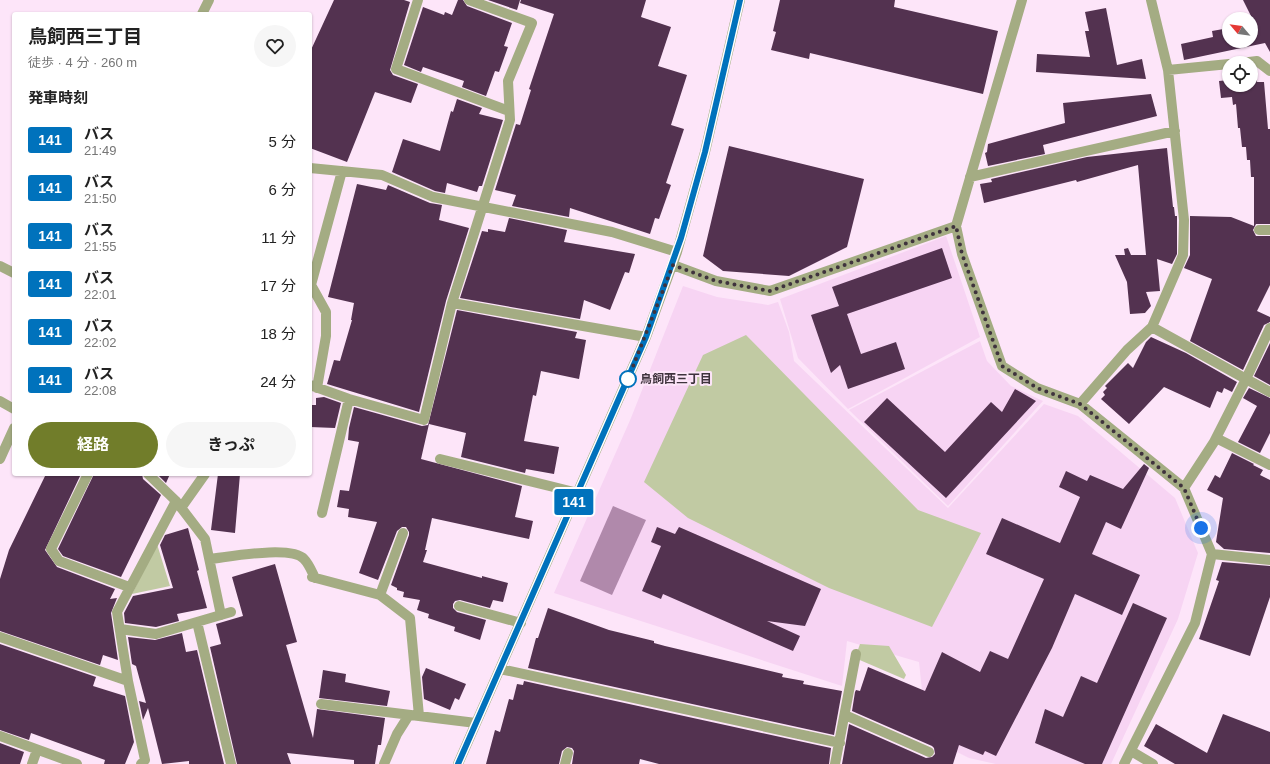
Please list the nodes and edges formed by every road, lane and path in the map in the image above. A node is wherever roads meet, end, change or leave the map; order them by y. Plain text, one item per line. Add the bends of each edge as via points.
1 (209, 0) edge
2 (418, 0) edge
3 (469, 0) edge
4 (740, 0) edge
5 (1022, 0) edge
6 (1151, 0) edge
7 (203, 12) edge
8 (1258, 62) edge
9 (1222, 65) edge
10 (1168, 70) junction
11 (1270, 70) edge
12 (509, 111) junction
13 (1175, 131) junction
14 (312, 168) edge
15 (342, 171) junction
16 (970, 177) junction
17 (483, 208) junction
18 (956, 226) junction
19 (1259, 230) dead end
20 (1270, 230) edge
21 (677, 252) junction
22 (673, 265) junction
23 (0, 266) edge
24 (12, 272) edge
25 (312, 281) edge
26 (312, 287) edge
27 (452, 303) junction
28 (1152, 327) junction
29 (1270, 328) edge
30 (646, 337) junction
31 (1246, 379) junction
32 (313, 386) edge
33 (1270, 392) edge
34 (349, 400) junction
35 (0, 401) edge
36 (1080, 404) junction
37 (12, 407) edge
38 (12, 432) edge
39 (1216, 438) junction
40 (0, 459) edge
41 (440, 459) dead end
42 (1270, 465) edge
43 (87, 476) edge
44 (150, 476) edge
45 (203, 476) edge
46 (1184, 488) junction
47 (578, 493) junction
48 (178, 504) junction
49 (322, 513) dead end
50 (403, 533) dead end
51 (1212, 554) junction
52 (210, 560) junction
53 (1270, 560) edge
54 (129, 587) junction
55 (380, 594) junction
56 (459, 606) dead end
57 (197, 622) junction
58 (521, 623) junction
59 (120, 629) junction
60 (0, 637) edge
61 (856, 654) dead end
62 (500, 669) junction
63 (128, 681) junction
64 (321, 704) dead end
65 (414, 715) junction
66 (845, 715) junction
67 (476, 723) junction
68 (0, 736) edge
69 (840, 743) junction
70 (37, 750) junction
71 (1131, 751) junction
72 (929, 752) dead end
73 (568, 753) dead end
74 (32, 764) edge
75 (78, 764) edge
76 (141, 764) edge
77 (231, 764) edge
78 (384, 764) edge
79 (458, 764) edge
80 (565, 764) edge
81 (835, 764) edge
82 (1124, 764) edge
83 (1153, 764) edge

1 - 7 street
2 - 12 street via 396,69
3 - 12 street via 532,23 508,81
4 - 21 street via 705,152
5 - 16 street
6 - 10 street
8 - 11 street
9 - 10 street
10 - 13 street
12 - 17 street via 510,120
13 - 16 street
13 - 28 street via 1184,220 1183,255
14 - 15 street
15 - 17 street via 382,175 433,198
15 - 25 street
16 - 18 street
17 - 21 street via 612,232
17 - 27 street
18 - 22 street via 770,291 716,281
18 - 36 street via 962,254 1002,366 1037,388
19 - 20 street
21 - 22 street
22 - 30 street
23 - 24 street
26 - 32 street via 326,312 326,336
27 - 30 street
27 - 34 street via 424,420
28 - 31 street
28 - 36 street via 1127,350
29 - 31 street
30 - 47 street
31 - 33 street
31 - 39 street
32 - 34 street
34 - 49 street
35 - 37 street
36 - 46 street
38 - 40 street
39 - 42 street
39 - 46 street
41 - 47 street
43 - 54 street via 51,549 59,561
44 - 48 street
45 - 48 street
46 - 51 street
47 - 58 street
48 - 52 street via 205,539
48 - 54 street
50 - 55 street
51 - 53 street
51 - 71 street via 1195,624
52 - 55 street via 279,552 293,553 304,558 314,577
52 - 57 street via 226,614
54 - 59 street via 117,612
55 - 65 street via 410,618
56 - 58 street
57 - 59 street via 156,634
57 - 77 street
58 - 62 street
59 - 63 street
60 - 63 street
61 - 66 street
62 - 67 street
62 - 69 street
63 - 76 street via 145,760
64 - 65 street
65 - 67 street
65 - 78 street via 397,734
66 - 69 street
66 - 72 street
67 - 79 street
68 - 70 street
69 - 81 street
70 - 74 street
70 - 75 street
71 - 82 street
71 - 83 street
73 - 80 street

